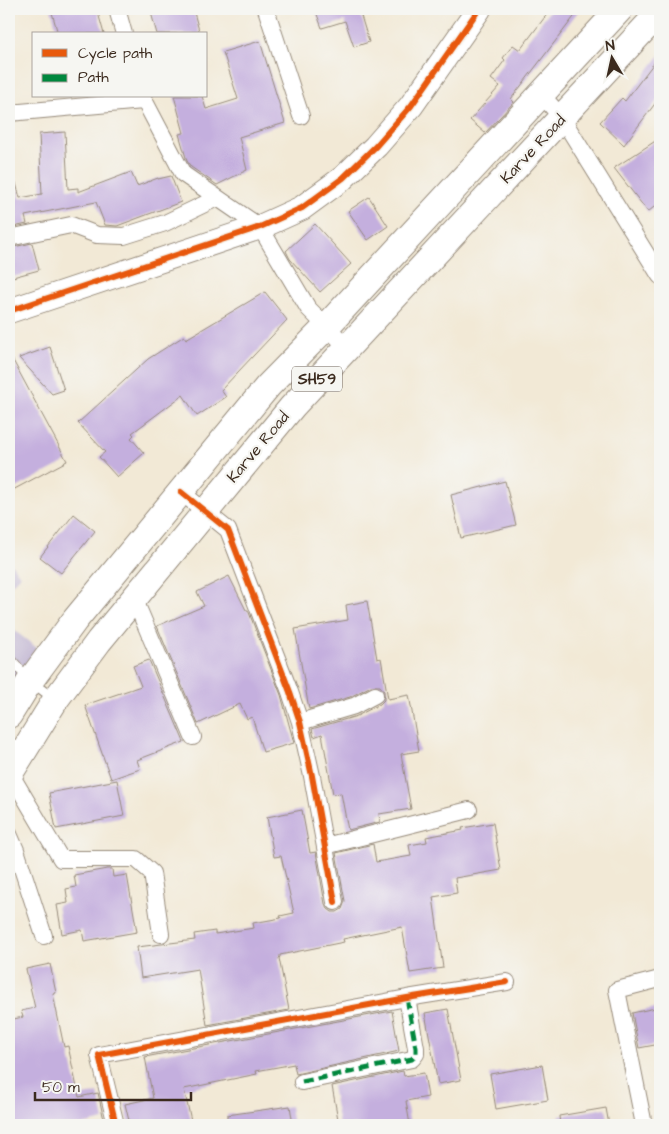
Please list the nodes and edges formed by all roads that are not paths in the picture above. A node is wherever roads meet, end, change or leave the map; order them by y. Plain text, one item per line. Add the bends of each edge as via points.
1 (117, 9) edge
2 (266, 9) edge
3 (479, 9) edge
4 (620, 9) edge
5 (660, 12) edge
6 (123, 32) edge
7 (541, 94) junction
8 (142, 99) edge
9 (9, 113) edge
10 (301, 116) dead end
11 (562, 118) junction
12 (217, 198) junction
13 (260, 227) junction
14 (9, 238) edge
15 (660, 276) edge
16 (9, 311) edge
17 (326, 327) junction
18 (347, 347) junction
19 (181, 492) junction
20 (206, 512) junction
21 (134, 598) junction
22 (9, 658) edge
23 (30, 681) junction
24 (375, 695) dead end
25 (56, 699) junction
26 (9, 715) edge
27 (300, 722) junction
28 (193, 737) dead end
29 (9, 774) edge
30 (469, 810) dead end
31 (9, 834) edge
32 (325, 846) junction
33 (335, 902) dead end
34 (161, 934) dead end
35 (44, 936) dead end
36 (660, 979) edge
37 (507, 982) dead end
38 (407, 998) junction
39 (302, 1082) dead end
40 (116, 1125) edge
41 (644, 1125) edge

1 - 6 street
2 - 10 street
3 - 13 street via 411,106 376,146 343,178 302,208
4 - 7 main road, Karve Road / SH59
5 - 11 main road, Karve Road / SH59
7 - 11 street
7 - 17 main road, Karve Road / SH59
8 - 9 street
8 - 12 street via 183,174
11 - 15 street
11 - 18 main road, Karve Road / SH59
12 - 13 street
12 - 14 street via 165,223 124,236 97,235 72,225
13 - 16 street
13 - 17 street via 308,308
17 - 18 street
17 - 19 main road, Karve Road / SH59 via 268,386
18 - 20 main road, Karve Road / SH59 via 292,407
19 - 20 street
19 - 23 main road, Karve Road / SH59 via 75,620
20 - 21 main road, Karve Road / SH59
20 - 27 street via 228,530
21 - 25 main road, Karve Road / SH59
21 - 28 street
22 - 23 lane
23 - 25 lane
23 - 26 main road, Karve Road / SH59
24 - 27 street via 354,706
25 - 29 main road, Karve Road / SH59
27 - 32 street
29 - 34 street via 61,859 136,859 152,873
30 - 32 street
31 - 35 street
32 - 33 street
36 - 41 street via 617,990
37 - 38 street
38 - 39 street via 416,1048 412,1059
38 - 40 street via 99,1055

